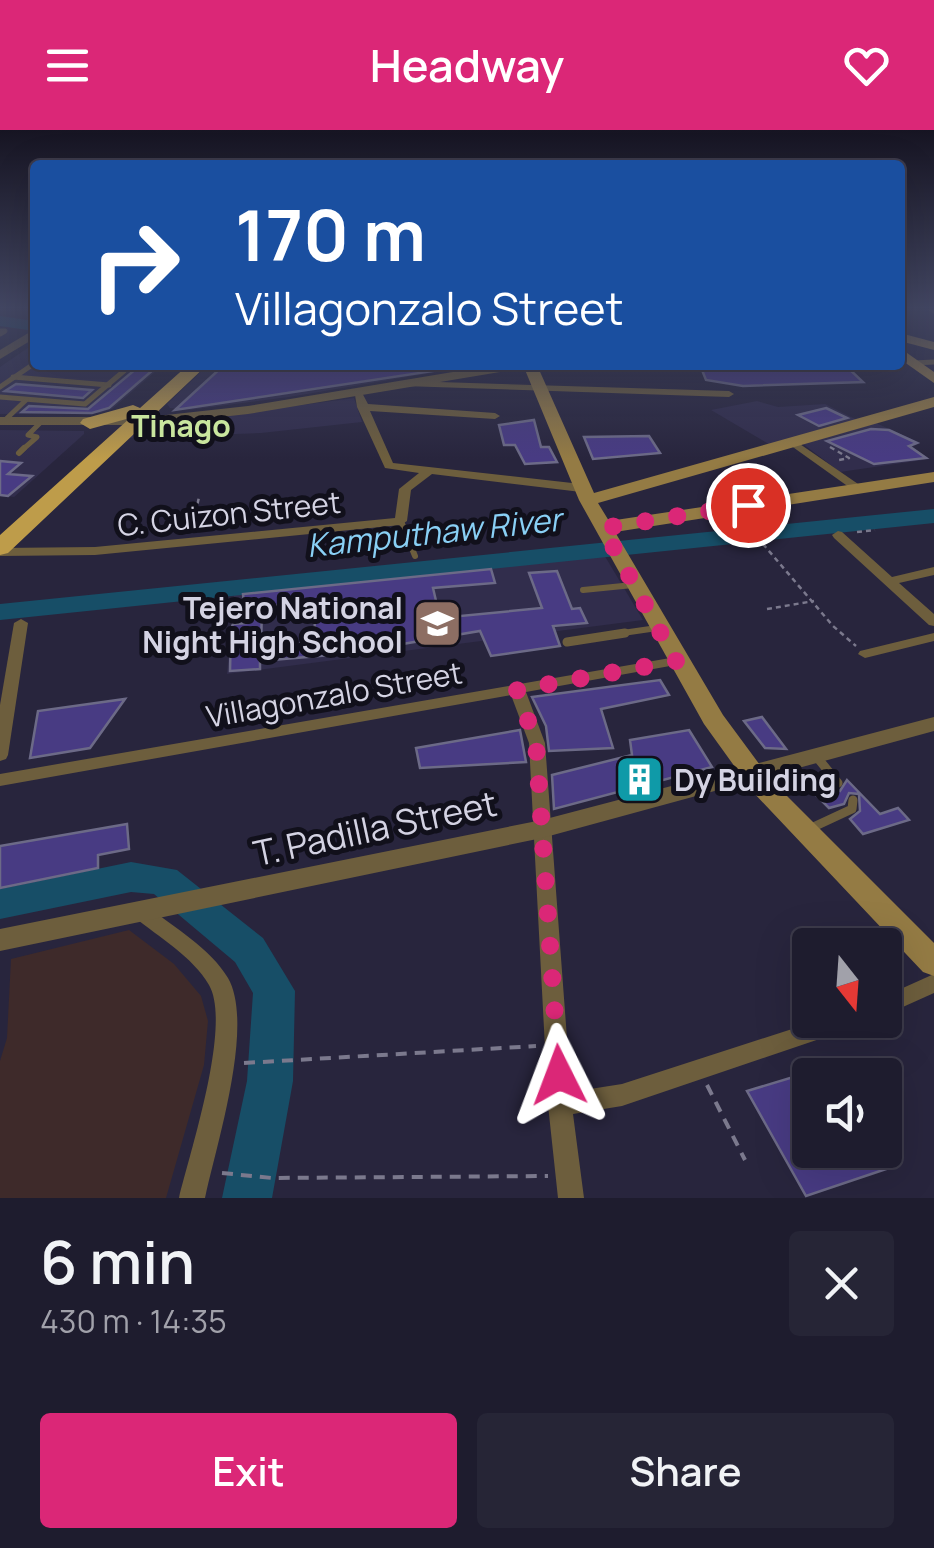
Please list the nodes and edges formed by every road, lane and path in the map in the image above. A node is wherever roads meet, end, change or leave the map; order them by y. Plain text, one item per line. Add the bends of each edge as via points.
1 (909, 359) edge
2 (934, 362) edge
3 (914, 363) junction
4 (30, 366) edge
5 (126, 370) edge
6 (178, 370) edge
7 (191, 370) edge
8 (466, 370) edge
9 (532, 370) edge
10 (14, 377) junction
11 (934, 380) edge
12 (407, 384) junction
13 (109, 385) junction
14 (0, 387) edge
15 (540, 388) junction
16 (357, 392) junction
17 (728, 394) dead end
18 (0, 397) edge
19 (26, 399) junction
20 (934, 402) edge
21 (362, 407) junction
22 (495, 416) dead end
23 (172, 418) joint
24 (121, 420) junction
25 (2, 421) edge
26 (41, 422) junction
27 (800, 441) junction
28 (19, 453) dead end
29 (828, 462) dead end
30 (428, 472) junction
31 (934, 477) edge
32 (858, 488) junction
33 (584, 494) junction
34 (199, 497) dead end
35 (401, 521) junction
36 (0, 532) edge
37 (838, 535) dead end
38 (189, 542) junction
39 (611, 542) junction
40 (763, 544) dead end
41 (0, 550) edge
42 (415, 556) dead end
43 (934, 571) edge
44 (889, 582) junction
45 (633, 585) junction
46 (582, 590) dead end
47 (814, 601) junction
48 (767, 609) dead end
49 (934, 622) edge
50 (21, 623) dead end
51 (657, 628) junction
52 (934, 636) edge
53 (567, 642) dead end
54 (865, 654) joint
55 (676, 661) junction
56 (517, 690) junction
57 (934, 724) edge
58 (0, 755) edge
59 (816, 756) junction
60 (752, 774) junction
61 (0, 780) edge
62 (838, 783) dead end
63 (853, 800) dead end
64 (542, 829) junction
65 (804, 831) junction
66 (141, 912) junction
67 (0, 940) edge
68 (934, 963) edge
69 (934, 983) edge
70 (902, 998) edge
71 (795, 1038) edge
72 (557, 1045) junction
73 (250, 1063) dead end
74 (700, 1070) junction
75 (560, 1106) junction
76 (745, 1160) dead end
77 (222, 1173) dead end
78 (570, 1175) junction
79 (192, 1198) edge
80 (571, 1198) edge

1 - 3 main road
2 - 3 lane
3 - 11 main road
4 - 10 lane
5 - 13 lane
6 - 24 highway
7 - 24 highway
8 - 12 street
9 - 15 main road
10 - 13 lane
10 - 14 lane
12 - 15 street
12 - 16 street
13 - 19 lane via 84,404
15 - 17 street
15 - 33 main road
16 - 21 street
16 - 23 street
18 - 19 lane
19 - 25 lane
20 - 27 main road
21 - 22 street
21 - 30 street via 386,464
23 - 24 highway
24 - 26 street
24 - 36 highway
24 - 41 highway
25 - 26 street
26 - 28 lane via 28,434 37,437
27 - 29 path via 820,442 849,458
27 - 32 street
27 - 33 main road
30 - 33 street
30 - 35 street via 402,494
31 - 32 main road
32 - 39 main road
33 - 39 main road
34 - 38 path
35 - 38 street, C. Cuizon Street
35 - 42 lane
37 - 44 street
38 - 41 street, C. Cuizon Street via 62,554
39 - 45 main road
40 - 47 path
43 - 44 street
44 - 49 street
45 - 46 lane
45 - 51 main road
47 - 48 path
47 - 54 path
50 - 58 street
51 - 53 lane
51 - 55 main road
52 - 54 street
55 - 56 street, Villagonzalo Street
55 - 60 main road
56 - 61 street, Villagonzalo Street
56 - 64 street via 535,733
57 - 59 street, T. Padilla Street
59 - 60 street, T. Padilla Street
59 - 62 lane
60 - 64 street, T. Padilla Street
60 - 65 main road
63 - 65 lane via 852,809
64 - 66 street, T. Padilla Street
64 - 72 street
65 - 68 main road
66 - 67 street, T. Padilla Street
66 - 79 street via 211,973 226,1008 223,1064
69 - 70 street
71 - 74 street
72 - 73 path
72 - 75 street
74 - 75 street
74 - 76 path
75 - 78 street
77 - 78 path
78 - 80 street

